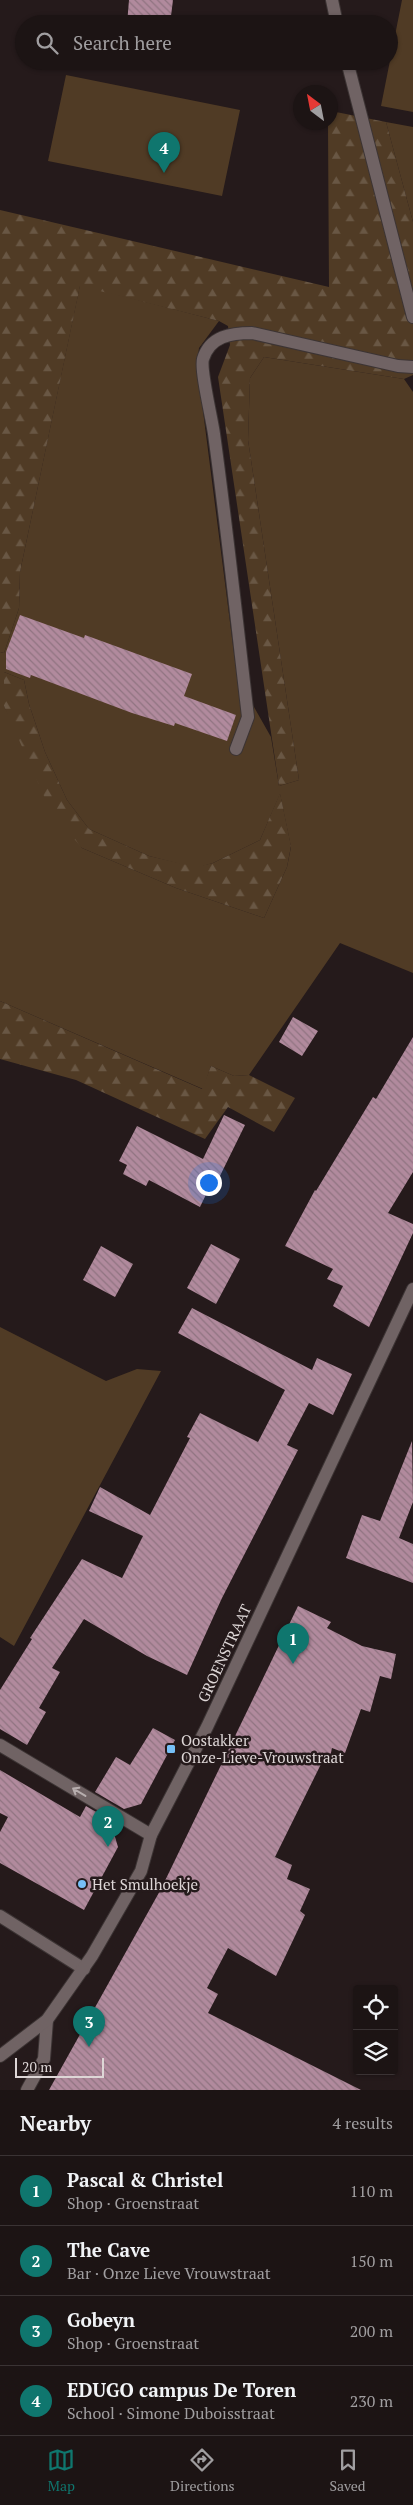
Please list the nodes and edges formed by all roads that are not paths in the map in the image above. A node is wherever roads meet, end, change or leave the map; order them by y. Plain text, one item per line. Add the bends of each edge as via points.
1 (332, 0) edge
2 (335, 15) edge
3 (348, 70) edge
4 (413, 317) edge
5 (413, 367) edge
6 (236, 748) dead end
7 (413, 1290) edge
8 (0, 1745) edge
9 (151, 1835) junction
10 (0, 1916) edge
11 (84, 1969) junction
12 (47, 2020) junction
13 (0, 2056) edge
14 (27, 2090) edge

1 - 2 street
3 - 4 street
5 - 6 street via 252,333 233,333 208,347 202,361 248,717
7 - 9 street, GROENSTRAAT via 207,1727
9 -> 8 street
9 - 11 street, GROENSTRAAT via 141,1871
10 - 11 street
11 - 12 street, GROENSTRAAT
12 - 13 street, GROENSTRAAT
12 - 14 street via 44,2059

